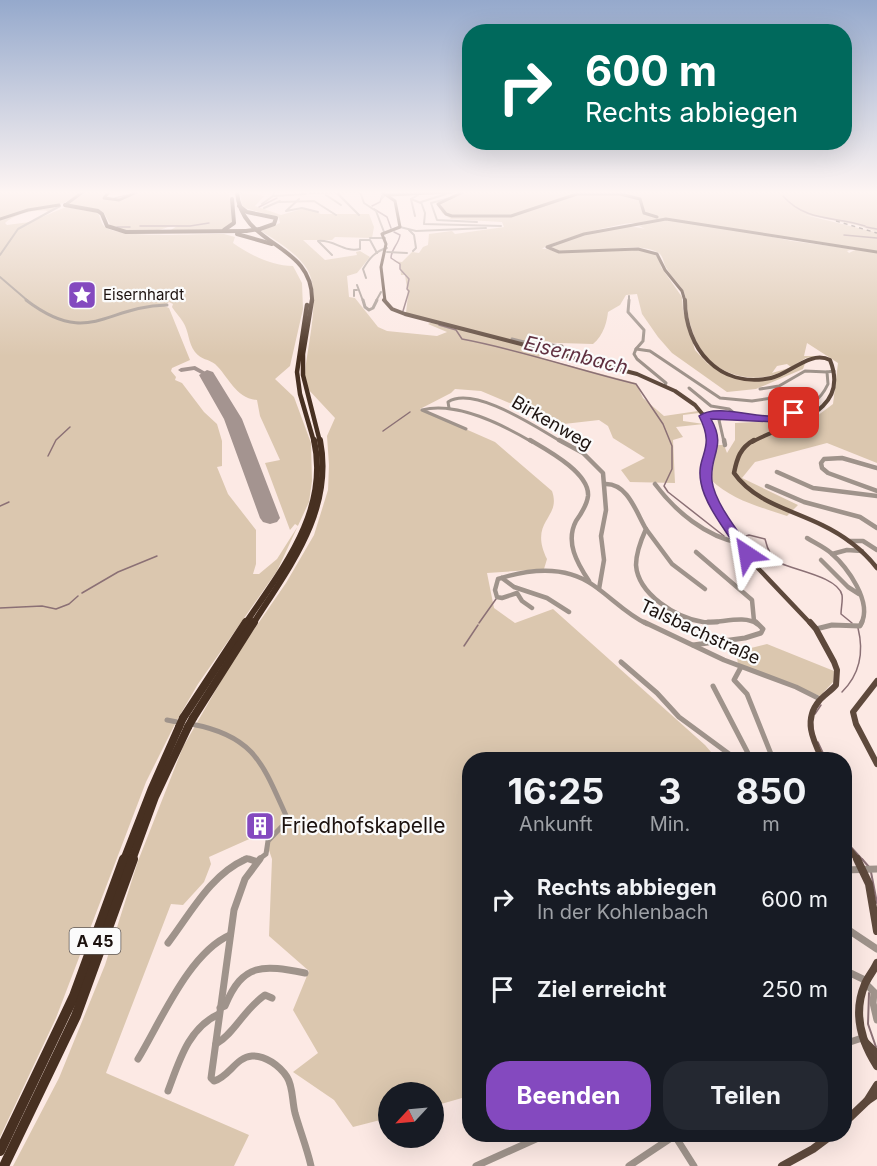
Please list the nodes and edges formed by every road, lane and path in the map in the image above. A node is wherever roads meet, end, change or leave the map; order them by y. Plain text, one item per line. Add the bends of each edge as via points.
1 (275, 246) edge
2 (279, 246) edge
3 (323, 246) edge
4 (341, 246) edge
5 (360, 246) edge
6 (372, 246) edge
7 (388, 246) edge
8 (416, 246) edge
9 (548, 246) edge
10 (836, 246) edge
11 (389, 251) junction
12 (413, 251) dead end
13 (407, 252) dead end
14 (877, 252) edge
15 (377, 253) junction
16 (332, 255) dead end
17 (0, 277) edge
18 (366, 278) dead end
19 (357, 285) dead end
20 (357, 290) junction
21 (381, 292) junction
22 (354, 296) dead end
23 (629, 296) dead end
24 (309, 297) junction
25 (167, 305) dead end
26 (305, 326) junction
27 (512, 339) dead end
28 (523, 344) junction
29 (562, 346) dead end
30 (636, 349) junction
31 (298, 352) junction
32 (291, 370) dead end
33 (834, 371) junction
34 (827, 372) junction
35 (304, 384) junction
36 (665, 386) junction
37 (689, 388) dead end
38 (760, 389) dead end
39 (293, 391) dead end
40 (311, 394) dead end
41 (811, 403) junction
42 (304, 408) junction
43 (450, 408) junction
44 (734, 415) junction
45 (704, 416) junction
46 (466, 429) dead end
47 (325, 435) dead end
48 (725, 445) dead end
49 (323, 452) junction
50 (877, 468) edge
51 (777, 472) dead end
52 (606, 484) junction
53 (655, 484) dead end
54 (767, 486) dead end
55 (877, 490) edge
56 (877, 496) edge
57 (877, 528) edge
58 (646, 529) junction
59 (807, 538) dead end
60 (738, 540) junction
61 (849, 541) junction
62 (877, 550) edge
63 (862, 551) junction
64 (696, 552) dead end
65 (832, 554) junction
66 (821, 560) dead end
67 (877, 568) edge
68 (502, 578) junction
69 (589, 581) junction
70 (599, 589) junction
71 (705, 589) dead end
72 (859, 594) junction
73 (532, 608) dead end
74 (569, 612) dead end
75 (754, 621) junction
76 (816, 629) junction
77 (696, 635) dead end
78 (721, 640) junction
79 (693, 645) junction
80 (621, 662) dead end
81 (741, 667) junction
82 (877, 681) edge
83 (713, 686) dead end
84 (820, 699) junction
85 (167, 720) dead end
86 (183, 724) junction
87 (726, 752) edge
88 (747, 752) edge
89 (770, 752) edge
90 (819, 752) edge
91 (877, 764) edge
92 (852, 851) edge
93 (255, 861) junction
94 (871, 869) edge
95 (852, 870) edge
96 (877, 931) edge
97 (852, 932) edge
98 (230, 935) junction
99 (168, 943) dead end
100 (877, 949) edge
101 (877, 963) edge
102 (304, 973) dead end
103 (852, 974) edge
104 (866, 982) junction
105 (875, 989) edge
106 (272, 998) dead end
107 (219, 1011) junction
108 (877, 1020) edge
109 (862, 1038) junction
110 (852, 1041) edge
111 (216, 1044) junction
112 (877, 1054) edge
113 (138, 1059) dead end
114 (877, 1066) edge
115 (877, 1085) edge
116 (168, 1091) dead end
117 (877, 1094) edge
118 (867, 1101) junction
119 (852, 1115) edge
120 (529, 1142) edge
121 (665, 1142) edge
122 (680, 1142) edge
123 (822, 1142) edge
124 (0, 1151) edge
125 (4, 1166) edge
126 (311, 1166) edge
127 (476, 1166) edge
128 (629, 1166) edge
129 (694, 1166) edge
130 (782, 1166) edge

1 - 24 highway, A 45 via 299,269
2 - 24 highway, A 45 via 296,259 308,276
3 - 16 street
4 - 5 street via 353,251
6 - 15 street
7 - 11 main road
8 - 12 street
9 - 33 main road via 559,252 638,249 657,254 683,294 698,353 726,373 770,378 815,357 831,362
10 - 14 main road
11 - 13 street
11 - 15 street
11 - 21 main road via 381,262
15 - 18 street via 363,267
17 - 25 street via 43,313 75,325 87,326 130,311
19 - 20 street
20 - 21 street via 370,310
20 - 22 street
21 - 28 main road via 385,303 403,313
23 - 30 street via 628,312 644,330 643,341
24 - 26 highway, A 45
26 - 31 highway, A 45
26 - 35 highway, A 45
27 - 28 street
28 - 29 street
28 - 36 main road via 620,369
30 - 36 street via 637,358
30 - 41 street via 650,351 723,399 752,401 791,395
31 - 32 highway
31 - 42 highway, A 45 via 298,384
33 - 34 street
33 - 61 main road via 832,394 825,405 802,420 753,440 740,453 734,469 747,489
34 - 38 street via 805,370 779,386
34 - 41 street via 829,386
35 - 40 highway
35 - 49 highway, A 45
36 - 45 main road via 690,401
37 - 44 street via 710,405 731,410
39 - 42 highway
41 - 44 street via 781,418
42 - 86 highway, A 45 via 318,467 308,519 285,565
43 - 46 street via 422,411
43 - 52 street, Birkenweg via 448,402 458,398 493,405 583,453 603,473
43 - 69 street via 514,431 551,453 582,479 588,498 571,536 578,562
44 - 45 street
44 - 48 street via 719,418
45 - 60 main road via 714,443 706,472 707,484
47 - 49 highway
49 - 86 highway, A 45, bridge via 323,488 308,535 193,718
50 - 55 street via 836,458 821,463 828,473
51 - 56 street via 813,488
52 - 58 street via 622,488
52 - 70 street via 601,536 604,560
53 - 60 street via 663,496 705,528 732,542
54 - 57 street via 804,502 860,517
58 - 71 street via 672,564
58 - 75 street via 636,569 650,592 697,620
59 - 65 street
60 - 76 main road via 764,576
61 - 62 street via 863,541
61 - 63 main road
63 - 65 street
63 - 67 main road
64 - 75 street via 752,600
65 - 72 street
66 - 72 street
68 - 69 street, Talsbachstraße via 520,571 542,570
68 - 73 street via 496,583 497,597 517,593
68 - 74 street
69 - 70 street, Talsbachstraße
70 - 79 street, Talsbachstraße via 626,613
72 - 76 street via 865,610 864,622
75 - 78 street via 763,629 758,635
76 - 84 main road via 837,670 836,686
77 - 78 street
78 - 79 street
79 - 81 street, Talsbachstraße
80 - 87 street via 679,717
81 - 84 street, Talsbachstraße
81 - 89 street via 734,680 747,694
82 - 91 main road via 853,715
83 - 88 street
84 - 90 main road via 809,722
85 - 93 street via 224,732 246,744 257,756 288,819 268,841 266,854
86 - 124 highway, A 45 via 146,797 65,1016
86 - 125 highway, A 45 via 76,1016
92 - 94 main road
93 - 98 street via 241,887
93 - 99 street via 238,861 226,871
94 - 95 street
94 - 96 main road
97 - 100 street
98 - 107 street
98 - 113 street via 213,944 190,973
101 - 104 main road
102 - 107 street via 258,967 236,984
103 - 104 street
104 - 105 street
104 - 109 main road via 860,1001
105 - 108 street
106 - 111 street via 264,995 251,1004
107 - 111 street
107 - 116 street via 191,1039
109 - 110 street
109 - 112 main road
109 - 114 main road
111 - 126 street via 211,1074 214,1080 220,1080 242,1059 255,1056 269,1061 288,1079
115 - 118 main road
117 - 118 main road
118 - 119 main road
120 - 127 street
121 - 128 street
122 - 129 street
123 - 130 main road

